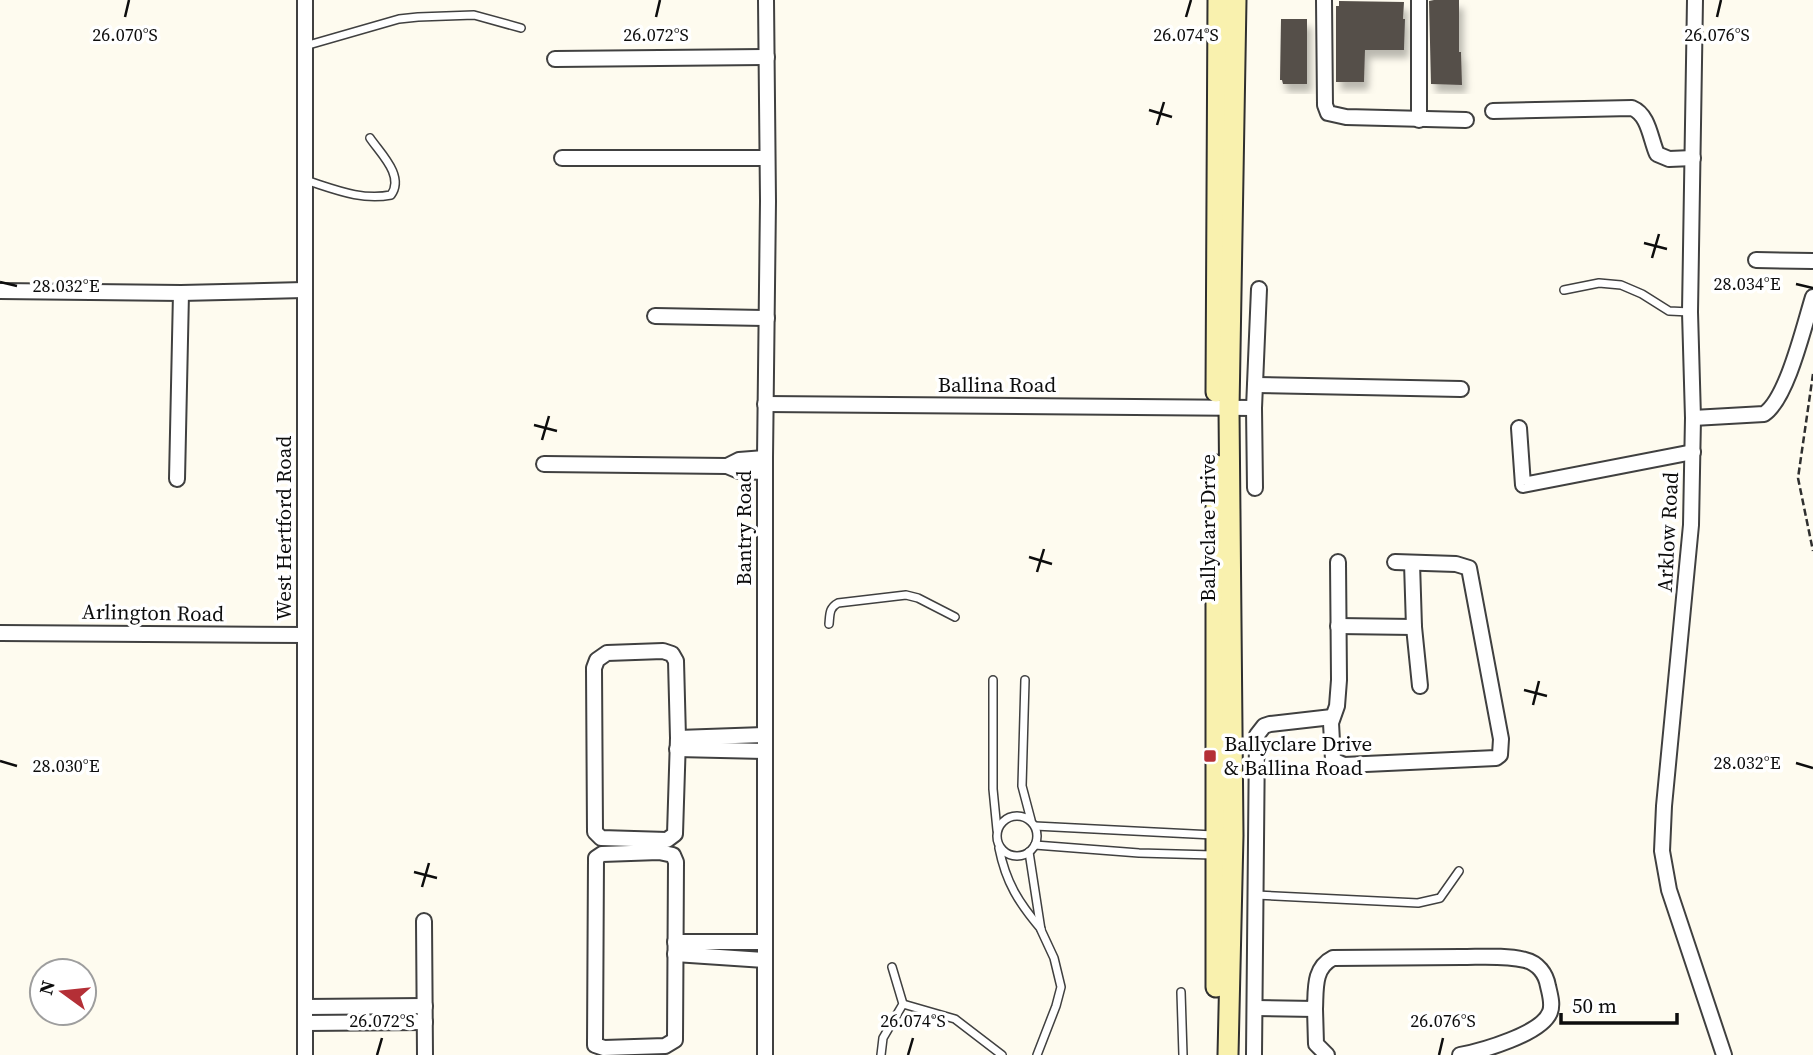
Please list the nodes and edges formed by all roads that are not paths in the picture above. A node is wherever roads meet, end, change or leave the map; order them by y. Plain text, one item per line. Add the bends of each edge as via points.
1 (305, 0) edge
2 (766, 0) edge
3 (1218, 0) edge
4 (1236, 0) edge
5 (1324, 0) edge
6 (1419, 0) edge
7 (1695, 0) edge
8 (521, 28) dead end
9 (305, 46) junction
10 (766, 57) junction
11 (555, 59) dead end
12 (1493, 111) dead end
13 (1419, 120) junction
14 (1466, 120) dead end
15 (370, 138) dead end
16 (562, 158) dead end
17 (767, 158) junction
18 (1693, 158) junction
19 (304, 180) junction
20 (1756, 261) dead end
21 (1813, 261) edge
22 (1259, 289) dead end
23 (304, 290) junction
24 (1564, 290) dead end
25 (0, 291) edge
26 (181, 293) junction
27 (1813, 298) edge
28 (1690, 312) junction
29 (655, 316) dead end
30 (767, 318) junction
31 (1255, 385) junction
32 (1461, 389) dead end
33 (765, 404) junction
34 (1223, 408) junction
35 (1254, 408) junction
36 (1693, 418) junction
37 (1519, 428) dead end
38 (1692, 452) junction
39 (544, 464) dead end
40 (765, 465) junction
41 (177, 479) dead end
42 (1255, 488) dead end
43 (1338, 562) dead end
44 (1395, 562) dead end
45 (1412, 563) junction
46 (955, 617) dead end
47 (829, 624) dead end
48 (1338, 626) junction
49 (1414, 627) junction
50 (0, 632) edge
51 (305, 635) junction
52 (993, 680) dead end
53 (1025, 680) dead end
54 (1420, 686) dead end
55 (1332, 717) junction
56 (764, 735) junction
57 (677, 743) junction
58 (765, 751) junction
59 (1033, 823) junction
60 (997, 830) junction
61 (1257, 832) junction
62 (998, 844) junction
63 (1035, 845) junction
64 (1225, 845) junction
65 (1029, 852) junction
66 (1256, 852) junction
67 (1459, 872) dead end
68 (1255, 895) junction
69 (424, 921) dead end
70 (1041, 930) junction
71 (765, 942) junction
72 (675, 948) junction
73 (765, 960) junction
74 (892, 967) dead end
75 (1181, 992) dead end
76 (903, 1004) junction
77 (425, 1006) junction
78 (305, 1007) junction
79 (1255, 1007) junction
80 (1315, 1009) junction
81 (425, 1022) junction
82 (306, 1023) junction
83 (305, 1055) edge
84 (425, 1055) edge
85 (765, 1055) edge
86 (881, 1055) edge
87 (1002, 1055) edge
88 (1037, 1055) edge
89 (1183, 1055) edge
90 (1216, 1055) edge
91 (1228, 1055) edge
92 (1254, 1055) edge
93 (1327, 1055) edge
94 (1460, 1055) edge
95 (1724, 1055) edge

1 - 9 street, West Hertford Road
2 - 10 street, Bantry Road
3 - 34 street, Ballyclare Drive
4 - 34 street, Ballyclare Drive
5 - 13 street via 1328,113
6 - 13 street
7 - 18 street, Arklow Road
8 - 9 lane via 474,15 418,17
9 - 19 street, West Hertford Road
10 - 11 street
10 - 17 street, Bantry Road
12 - 18 street via 1632,108 1644,117 1657,154 1669,159
13 - 14 street
15 - 19 lane via 392,169 396,183 391,195 362,197
16 - 17 street
17 - 30 street, Bantry Road
18 - 28 street, Arklow Road
19 - 23 street, West Hertford Road
20 - 21 street
22 - 31 street
23 - 26 street
23 - 51 street, West Hertford Road
24 - 28 lane via 1599,283 1621,285 1669,311
25 - 26 street
26 - 41 street
27 - 36 street via 1772,409 1764,414
28 - 36 street, Arklow Road
29 - 30 street
30 - 33 street, Bantry Road
31 - 32 street
31 - 35 street
33 - 34 street, Ballina Road
33 - 40 street, Bantry Road
34 - 35 street, Ballina Road
34 - 64 street, Ballyclare Drive
35 - 42 street
36 - 38 street, Arklow Road
37 - 38 street via 1523,485
38 - 95 street, Arklow Road via 1691,524 1662,850 1669,890
39 - 40 street via 727,466 739,460
40 - 56 street, Bantry Road
43 - 48 street
44 - 45 street
45 - 49 street
45 - 55 street via 1469,568 1501,739 1500,755 1489,760 1340,765 1332,757
46 - 47 lane via 918,598 892,595 838,603 832,606
48 - 49 street
48 - 55 street via 1339,693
49 - 54 street
50 - 51 street, Arlington Road
51 - 78 street, West Hertford Road
52 - 60 lane
53 - 59 lane via 1022,786
55 - 61 street via 1270,723 1258,731
56 - 57 street
56 - 58 street, Bantry Road
57 - 57 street via 676,830 672,838 606,839 596,835 594,668 601,655 663,651 674,656
57 - 58 street
58 - 71 street, Bantry Road
59 - 60 lane via 1012,816
59 - 63 lane via 1038,832
59 - 64 lane
60 - 62 lane
61 - 64 lane
61 - 66 street
62 - 65 lane via 1013,856
62 - 70 lane via 1003,870 1019,903
63 - 64 lane via 1139,853
63 - 65 lane
64 - 66 lane
64 - 90 street, Ballyclare Drive
64 - 91 street, Ballyclare Drive
65 - 70 lane
66 - 68 street
67 - 68 lane via 1440,898 1418,903
68 - 79 street
69 - 77 street
70 - 88 lane via 1061,987
71 - 72 street
71 - 73 street, Bantry Road
72 - 72 street via 675,1040 665,1046 595,1045 598,855 673,855
72 - 73 street
73 - 85 street, Bantry Road
74 - 76 lane
75 - 89 lane
76 - 86 lane via 883,1038
76 - 87 lane via 955,1019
77 - 78 street
77 - 81 street
78 - 82 street, West Hertford Road
79 - 80 street
79 - 92 street
80 - 93 street via 1316,1044
80 - 94 street via 1321,966 1332,958 1487,957 1535,963 1547,980 1550,1014 1520,1035
81 - 82 street
81 - 84 street
82 - 83 street, West Hertford Road

